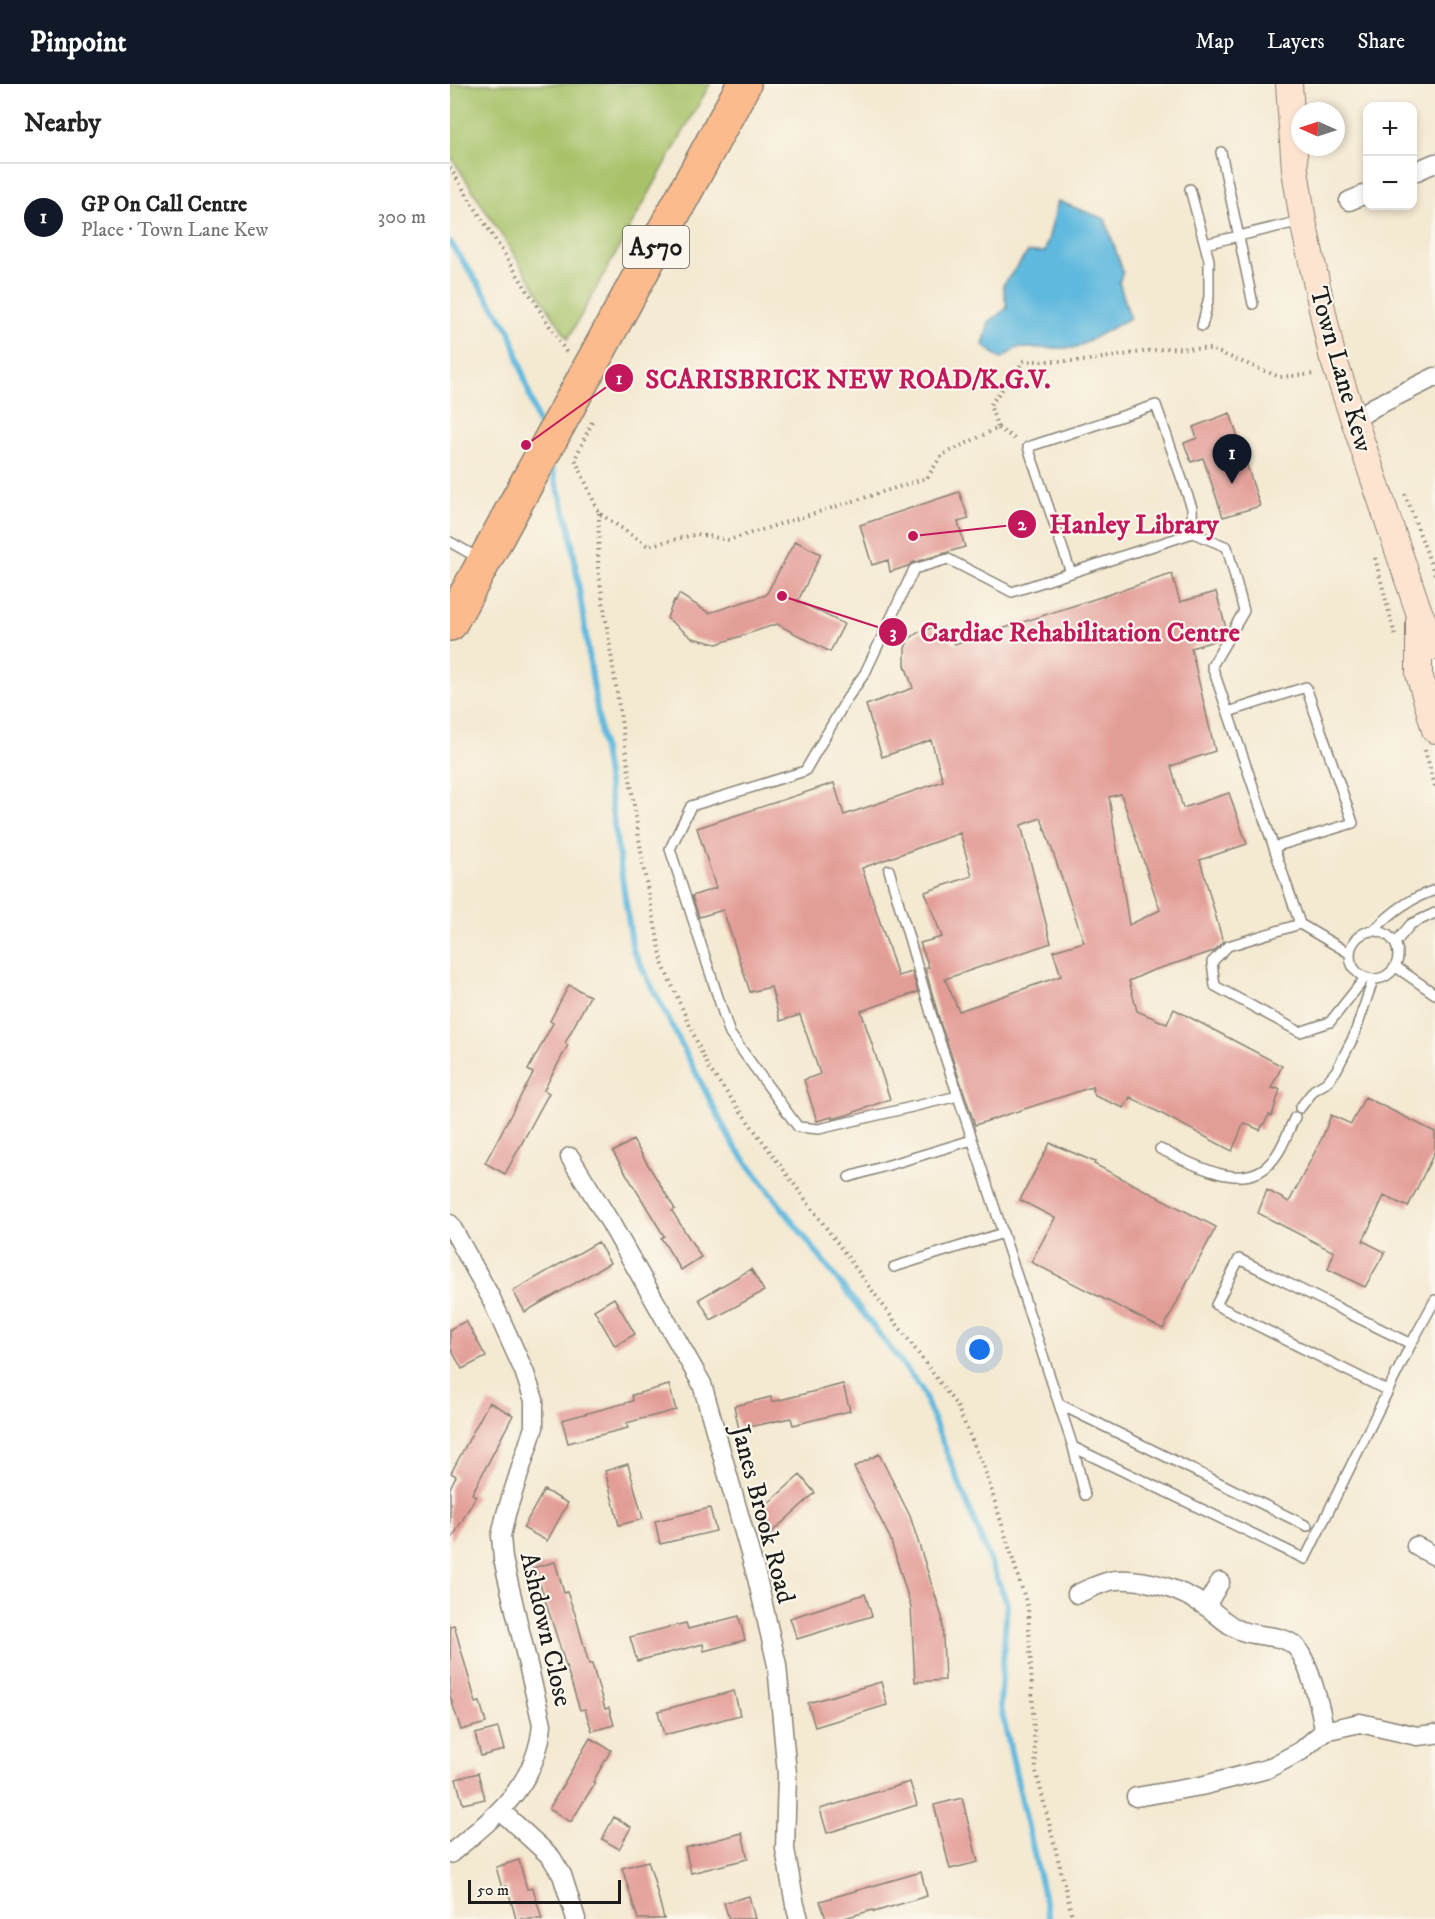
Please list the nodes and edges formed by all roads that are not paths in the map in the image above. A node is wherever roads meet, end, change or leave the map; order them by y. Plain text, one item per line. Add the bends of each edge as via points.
1 (744, 84) edge
2 (1289, 84) edge
3 (1221, 152) dead end
4 (1435, 163) edge
5 (1417, 171) edge
6 (1190, 189) dead end
7 (1363, 195) edge
8 (1349, 201) dead end
9 (1303, 221) junction
10 (1239, 237) junction
11 (1205, 244) junction
12 (1253, 304) dead end
13 (1202, 326) dead end
14 (1435, 377) edge
15 (1355, 419) junction
16 (1193, 533) junction
17 (450, 542) edge
18 (484, 561) junction
19 (1071, 573) junction
20 (1419, 612) junction
21 (450, 624) edge
22 (1435, 647) edge
23 (1228, 712) junction
24 (1430, 739) edge
25 (1274, 847) junction
26 (889, 870) dead end
27 (1435, 890) edge
28 (1435, 913) edge
29 (1300, 924) junction
30 (1373, 931) junction
31 (1395, 942) junction
32 (1349, 953) junction
33 (1396, 967) junction
34 (1369, 979) junction
35 (1435, 994) edge
36 (957, 1096) junction
37 (1300, 1108) dead end
38 (1295, 1117) dead end
39 (972, 1140) junction
40 (1160, 1149) dead end
41 (570, 1157) dead end
42 (849, 1177) dead end
43 (450, 1224) edge
44 (1003, 1233) junction
45 (894, 1267) dead end
46 (1435, 1300) edge
47 (1411, 1344) junction
48 (1388, 1391) junction
49 (1059, 1404) junction
50 (1073, 1447) junction
51 (1084, 1495) dead end
52 (1307, 1526) dead end
53 (1416, 1546) dead end
54 (1435, 1556) edge
55 (1220, 1582) dead end
56 (1077, 1594) dead end
57 (1206, 1606) junction
58 (1324, 1731) junction
59 (1435, 1734) edge
60 (1136, 1797) dead end
61 (501, 1811) junction
62 (450, 1854) edge
63 (576, 1919) edge
64 (799, 1919) edge

1 - 18 highway, A570 via 581,413 524,490
2 - 9 street, Town Lane Kew
3 - 10 lane
4 - 5 street
6 - 11 lane
7 - 8 street
9 - 10 lane
9 - 15 street, Town Lane Kew via 1332,355
10 - 11 lane
10 - 12 lane
11 - 13 lane via 1209,297
14 - 15 street
15 - 20 street, Town Lane Kew
16 - 19 lane
16 - 19 lane via 1192,508 1156,405 1028,447
16 - 23 lane via 1227,547 1245,611 1212,666
17 - 18 lane
18 - 21 highway, A570
19 - 36 lane via 1012,592 948,559 914,569 865,673 805,771 691,806 670,849 730,1034 798,1127 819,1129
20 - 22 street, Town Lane Kew
20 - 24 street, Town Lane Kew via 1419,675
23 - 25 lane
23 - 25 lane via 1306,687 1353,824
25 - 29 lane
26 - 36 lane
27 - 30 lane via 1393,910
28 - 31 lane via 1411,924
29 - 32 lane
29 - 34 lane via 1228,946 1212,962 1215,986 1300,1032 1330,1022
30 - 31 lane via 1382,932
30 - 32 lane via 1357,938
31 - 33 lane
32 - 34 lane via 1353,969
33 - 34 lane via 1381,979
33 - 35 lane
34 - 37 lane via 1354,1036 1336,1071
36 - 39 lane
38 - 40 lane via 1274,1160 1264,1170 1250,1174 1214,1173
39 - 42 lane
39 - 44 lane
41 - 64 street, Janes Brook Road via 702,1384 758,1578 777,1665 787,1774 785,1849
43 - 61 street, Ashdown Close via 490,1296 534,1400 534,1427 501,1536 542,1724 531,1770
44 - 45 lane
44 - 49 lane
46 - 47 lane
47 - 48 lane
47 - 48 lane via 1239,1259 1216,1305
48 - 50 lane via 1305,1559
49 - 50 lane
49 - 52 lane
50 - 51 lane
53 - 54 street
55 - 57 street
56 - 57 street via 1114,1580 1139,1581 1184,1594
57 - 58 street via 1236,1629 1293,1644 1302,1655
58 - 59 street via 1360,1723 1417,1736
58 - 60 street via 1301,1751 1267,1769
61 - 62 street, Ashdown Close
61 - 63 street via 551,1857 562,1875

